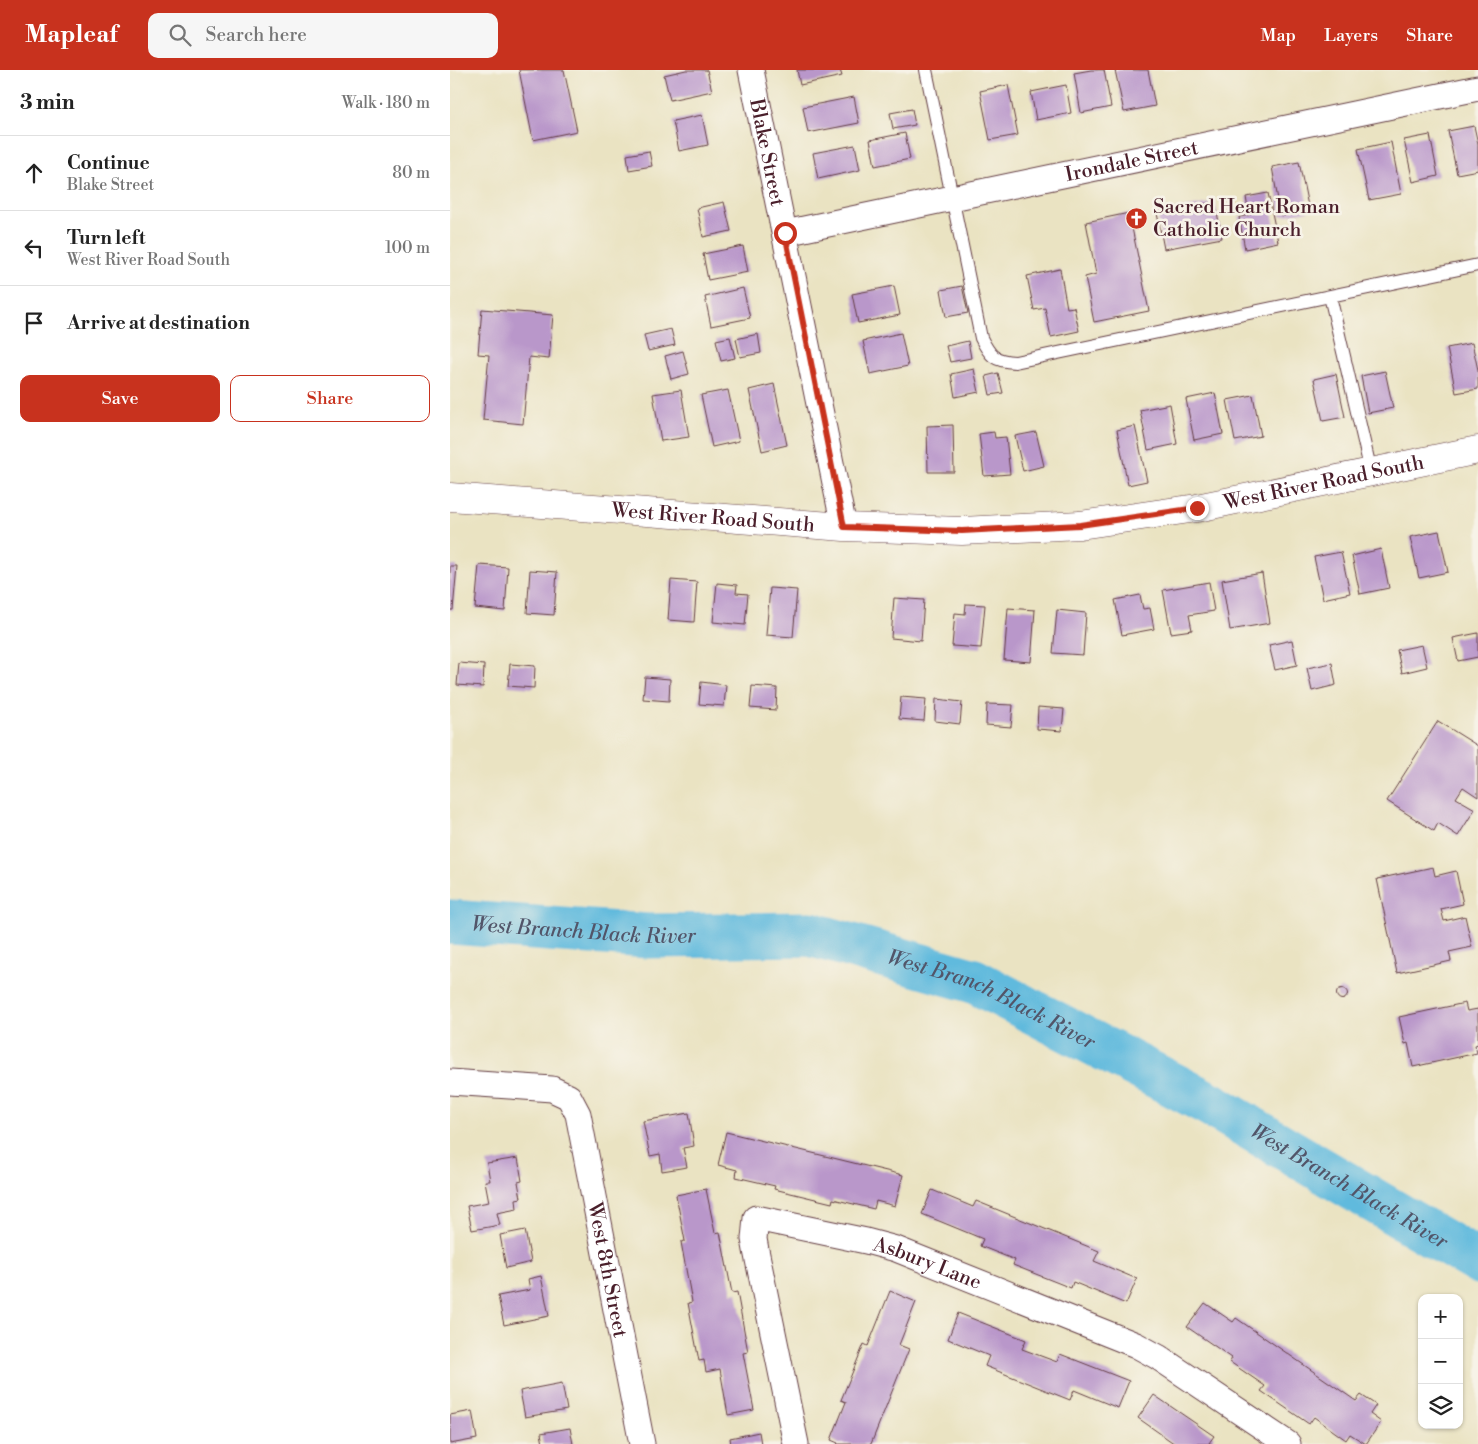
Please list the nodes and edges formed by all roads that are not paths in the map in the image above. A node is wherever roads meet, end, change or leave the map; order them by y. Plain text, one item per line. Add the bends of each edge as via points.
1 (751, 70) edge
2 (926, 70) edge
3 (1478, 88) edge
4 (953, 198) junction
5 (785, 233) junction
6 (1478, 265) edge
7 (1330, 296) junction
8 (1478, 450) edge
9 (1371, 472) junction
10 (450, 497) edge
11 (844, 527) junction
12 (450, 1082) edge
13 (642, 1444) edge
14 (796, 1444) edge
15 (1288, 1444) edge

1 - 5 street, Blake Street
2 - 4 lane
3 - 4 street, Irondale Street
4 - 5 street, Irondale Street
4 - 7 lane via 981,338 988,353 1002,362 1015,362
5 - 11 street, Blake Street
6 - 7 lane
7 - 9 lane
8 - 9 main road, West River Road South
9 - 11 main road, West River Road South via 1197,508 1080,525 962,531
10 - 11 main road, West River Road South
12 - 13 street, West 8th Street via 552,1089 569,1097 578,1114
14 - 15 street, Asbury Lane via 754,1238 756,1218 896,1250 1136,1345

